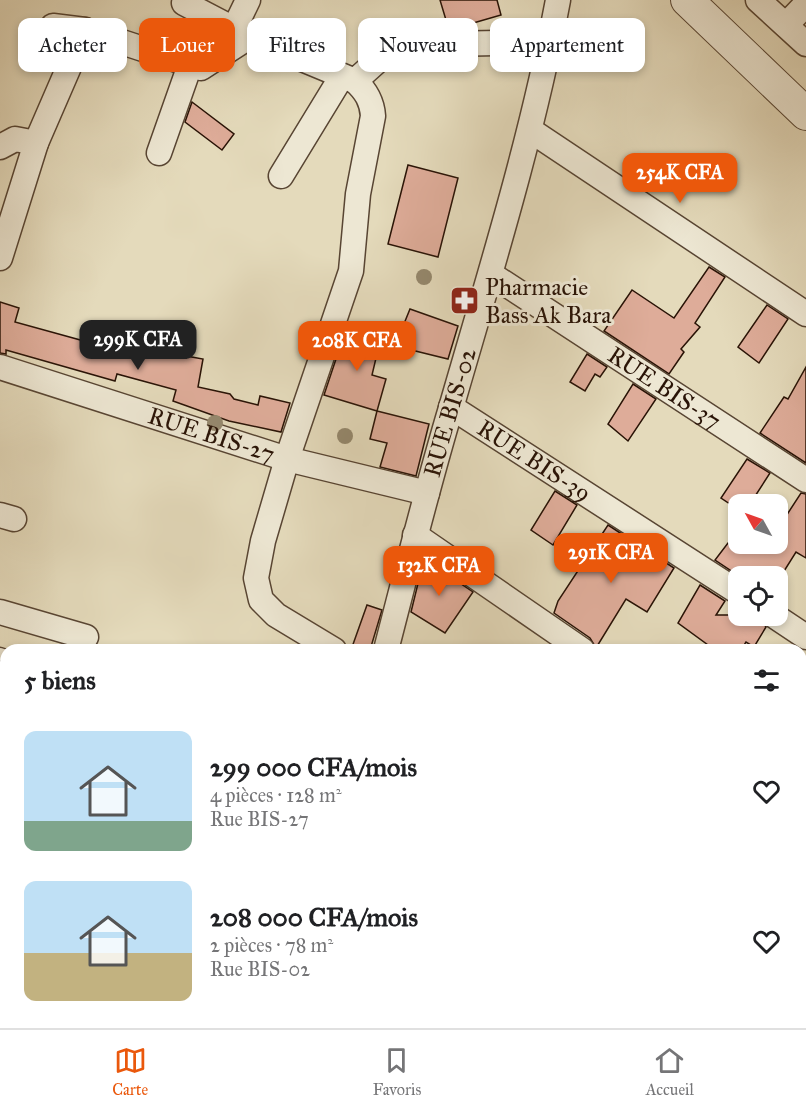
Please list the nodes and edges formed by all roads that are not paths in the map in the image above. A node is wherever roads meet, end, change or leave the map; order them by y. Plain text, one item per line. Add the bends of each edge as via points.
1 (248, 0) edge
2 (558, 0) edge
3 (687, 0) edge
4 (758, 0) edge
5 (184, 3) dead end
6 (806, 4) edge
7 (555, 18) edge
8 (786, 25) junction
9 (242, 33) junction
10 (235, 39) edge
11 (490, 43) edge
12 (806, 44) edge
13 (67, 72) edge
14 (188, 72) edge
15 (543, 72) edge
16 (348, 79) junction
17 (806, 114) edge
18 (530, 130) junction
19 (36, 142) junction
20 (0, 147) edge
21 (159, 153) dead end
22 (281, 176) dead end
23 (0, 258) edge
24 (492, 275) junction
25 (806, 314) edge
26 (0, 367) edge
27 (451, 408) junction
28 (287, 459) junction
29 (806, 480) edge
30 (427, 493) junction
31 (416, 535) junction
32 (728, 586) edge
33 (0, 612) edge
34 (788, 625) edge
35 (86, 637) dead end
36 (806, 637) edge
37 (324, 644) edge
38 (388, 644) edge
39 (573, 644) edge

1 - 9 street
2 - 7 street, RUE BIS-02
3 - 17 street
4 - 8 street
5 - 9 street
6 - 8 street
8 - 12 street
9 - 10 street
9 - 16 street
11 - 16 street via 395,45
13 - 19 street
14 - 21 street
15 - 18 street, RUE BIS-02
16 - 22 street
16 - 28 street via 368,95 373,116 358,194 351,271
18 - 24 street, RUE BIS-02
18 - 25 street
19 - 20 street via 15,139
19 - 23 street
24 - 27 street, RUE BIS-02
24 - 29 street, RUE BIS-37
26 - 28 street, RUE BIS-27
27 - 30 street, RUE BIS-02
27 - 32 street, RUE BIS-39
28 - 30 street, RUE BIS-27
28 - 37 street via 263,542 256,589 276,615
30 - 31 street, RUE BIS-02
31 - 38 street, RUE BIS-02
31 - 39 street
33 - 35 street
34 - 36 street

